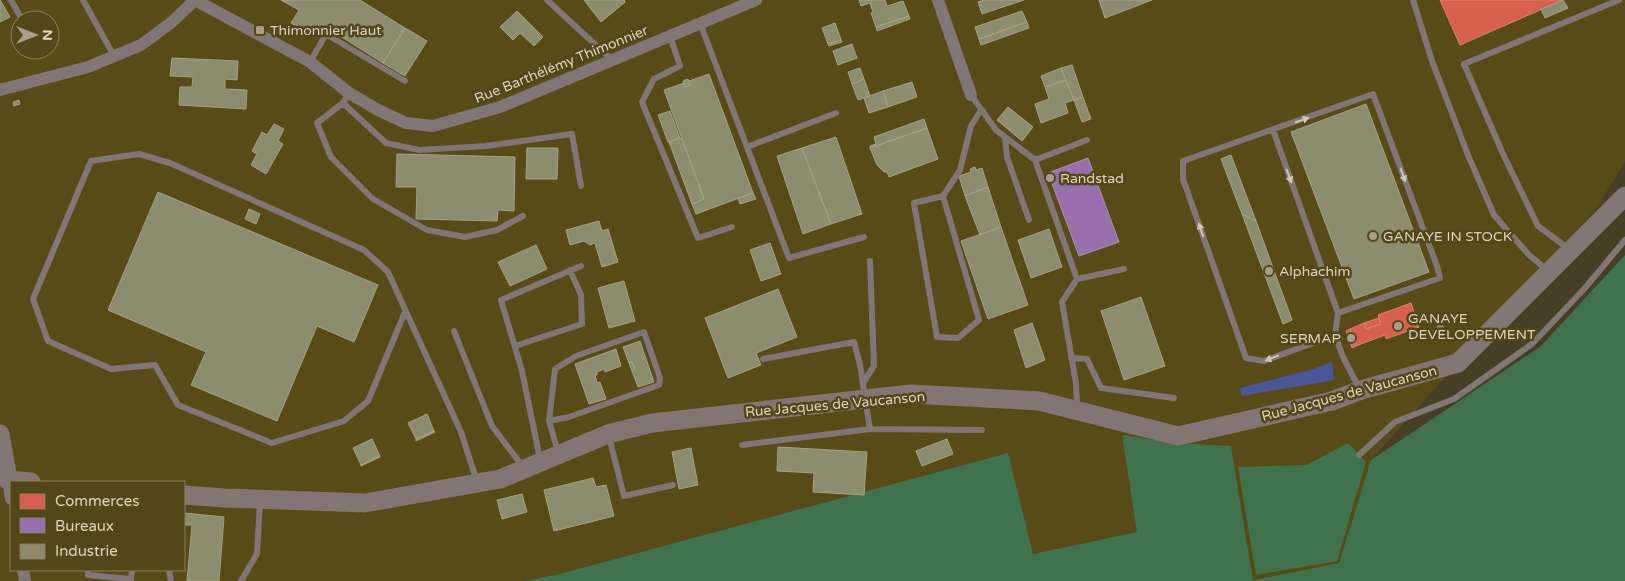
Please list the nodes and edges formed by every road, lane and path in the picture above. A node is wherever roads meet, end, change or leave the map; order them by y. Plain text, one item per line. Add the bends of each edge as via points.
1 (83, 0) edge
2 (194, 0) edge
3 (547, 0) edge
4 (753, 0) edge
5 (938, 0) edge
6 (1414, 0) edge
7 (1619, 0) edge
8 (700, 23) junction
9 (670, 36) junction
10 (114, 56) junction
11 (612, 60) junction
12 (310, 62) junction
13 (405, 81) dead end
14 (0, 90) edge
15 (971, 95) joint
16 (346, 98) junction
17 (981, 110) junction
18 (836, 113) dead end
19 (1273, 130) junction
20 (1006, 137) junction
21 (1087, 140) dead end
22 (747, 147) junction
23 (1035, 160) junction
24 (581, 186) dead end
25 (943, 196) junction
26 (1625, 196) edge
27 (523, 216) dead end
28 (1029, 220) dead end
29 (732, 227) dead end
30 (864, 236) dead end
31 (1625, 240) edge
32 (1572, 251) junction
33 (870, 261) dead end
34 (581, 266) dead end
35 (1124, 269) dead end
36 (570, 270) junction
37 (1549, 271) junction
38 (1077, 279) junction
39 (405, 312) junction
40 (1338, 313) junction
41 (454, 331) dead end
42 (1334, 334) junction
43 (515, 346) junction
44 (763, 358) dead end
45 (1072, 358) junction
46 (1361, 390) junction
47 (864, 391) junction
48 (1174, 398) dead end
49 (1078, 411) junction
50 (549, 421) junction
51 (870, 429) junction
52 (982, 430) dead end
53 (0, 434) edge
54 (608, 434) junction
55 (742, 445) dead end
56 (559, 453) junction
57 (1359, 455) dead end
58 (532, 465) junction
59 (6, 479) edge
60 (23, 481) edge
61 (477, 483) junction
62 (673, 484) dead end
63 (185, 495) edge
64 (260, 499) junction
65 (88, 571) edge
66 (132, 571) edge
67 (241, 581) edge

1 - 10 lane
2 - 10 street via 172,22 141,45
2 - 12 street, Rue Barthélémy Thimonnier
3 - 11 lane
4 - 8 street, Rue Barthélémy Thimonnier
5 - 15 street
6 - 37 lane via 1432,61 1494,215 1529,255
7 - 32 lane via 1464,64 1538,226
8 - 9 street, Rue Barthélémy Thimonnier
8 - 22 lane
9 - 11 street, Rue Barthélémy Thimonnier
9 - 29 lane via 680,66 654,80 642,102 698,238
10 - 14 street via 88,67
11 - 16 street, Rue Barthélémy Thimonnier via 500,107 433,126 406,123
12 - 13 lane via 326,34
12 - 16 street, Rue Barthélémy Thimonnier
15 - 17 lane
16 - 24 lane via 386,143 419,150 486,146 572,134
16 - 27 lane via 316,123 331,157 374,199 427,230 465,237 497,230
17 - 20 lane via 996,130
17 - 25 lane via 971,126 960,170
18 - 22 lane
19 -> 40 lane
19 -> 40 lane via 1373,94 1437,266 1440,278
42 -> 19 lane via 1264,361 1246,358 1183,179 1183,161
20 - 23 lane
20 - 28 lane via 1007,157
21 - 23 lane
22 - 30 lane via 788,258
23 - 38 lane
25 - 25 lane via 979,320 958,338 937,337 914,203
26 - 32 street, Rue Jacques de Vaucanson
31 - 57 lane via 1532,344 1454,399 1395,422
32 - 37 street, Rue Jacques de Vaucanson
33 - 47 lane via 874,366
34 - 36 lane
35 - 38 lane
36 - 43 lane via 501,300
36 - 43 lane via 581,295 582,324
37 - 46 street, Rue Jacques de Vaucanson via 1458,363
38 - 45 lane via 1062,302
39 - 39 lane via 388,272 364,250 170,163 139,154 91,161 33,299 48,341 112,369 155,365 178,405 272,443 344,421 368,401
39 - 61 lane via 461,432
40 - 42 lane
41 - 58 lane via 492,426
42 - 46 lane
43 - 58 lane via 522,371
44 - 47 lane via 854,342
45 - 48 lane via 1087,360 1101,388
45 - 49 lane
46 - 49 street, Rue Jacques de Vaucanson via 1332,401 1178,436
47 - 49 street, Rue Jacques de Vaucanson via 1039,401
47 - 51 lane
47 - 54 street, Rue Jacques de Vaucanson via 652,423
50 - 50 lane via 659,385 660,378 644,332 576,356 555,369
50 - 56 lane
51 - 52 lane
51 - 55 lane
53 - 59 street
54 - 56 street, Rue Jacques de Vaucanson
54 - 62 lane via 624,496
56 - 58 street, Rue Jacques de Vaucanson
58 - 61 street, Rue Jacques de Vaucanson via 500,479
59 - 60 street
61 - 64 street, Rue Jacques de Vaucanson via 365,503
63 - 64 street, Rue Jacques de Vaucanson
64 - 67 lane via 257,554
65 - 66 lane via 88,575 131,579

